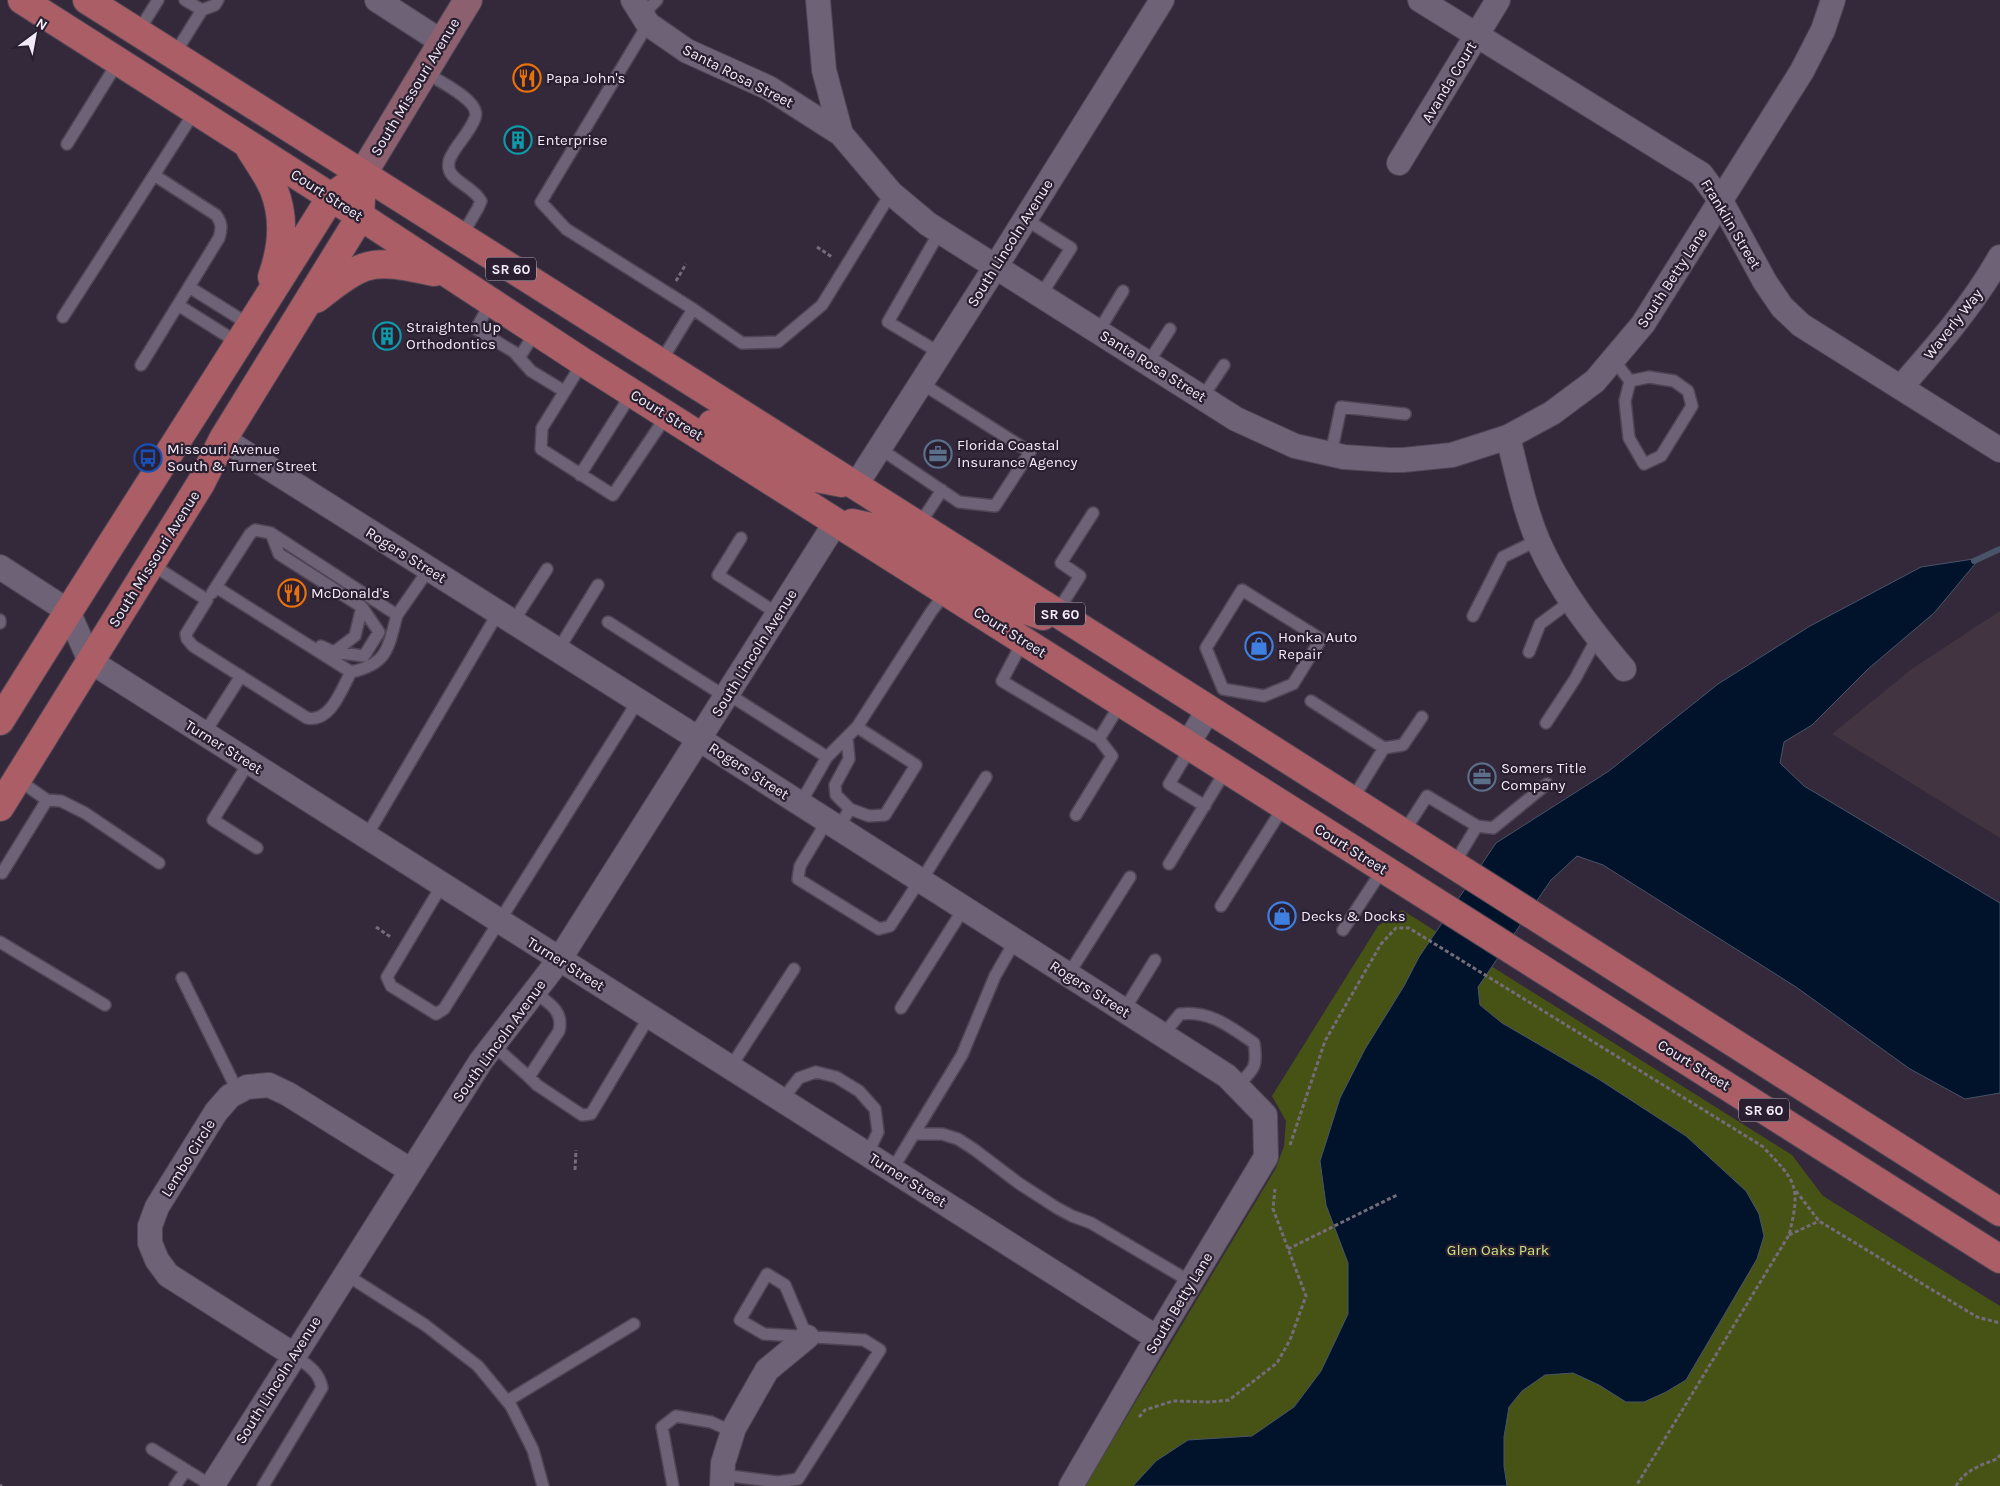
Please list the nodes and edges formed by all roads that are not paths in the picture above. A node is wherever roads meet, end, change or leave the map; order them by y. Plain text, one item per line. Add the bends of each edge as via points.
1 (22, 0) edge
2 (87, 0) edge
3 (158, 0) edge
4 (185, 0) edge
5 (218, 0) edge
6 (377, 0) edge
7 (468, 0) edge
8 (818, 0) edge
9 (1162, 0) edge
10 (1420, 0) edge
11 (1498, 0) edge
12 (1833, 0) edge
13 (202, 10) junction
14 (645, 10) edge
15 (138, 32) junction
16 (1477, 36) junction
17 (442, 42) junction
18 (174, 55) junction
19 (118, 62) junction
20 (424, 72) junction
21 (195, 111) junction
22 (842, 134) junction
23 (67, 144) dead end
24 (246, 144) junction
25 (1399, 163) dead end
26 (154, 174) junction
27 (362, 175) junction
28 (890, 194) junction
29 (331, 197) junction
30 (1721, 201) junction
31 (360, 217) junction
32 (1025, 219) junction
33 (940, 231) junction
34 (460, 237) junction
35 (2000, 257) edge
36 (996, 266) junction
37 (452, 276) junction
38 (189, 287) junction
39 (1123, 292) dead end
40 (1041, 296) junction
41 (491, 302) junction
42 (178, 305) junction
43 (304, 307) junction
44 (693, 309) junction
45 (63, 317) dead end
46 (250, 328) junction
47 (1170, 329) dead end
48 (536, 331) junction
49 (1098, 332) junction
50 (940, 354) junction
51 (519, 358) junction
52 (1614, 359) junction
53 (583, 362) junction
54 (660, 363) junction
55 (1148, 363) junction
56 (141, 365) dead end
57 (1224, 365) dead end
58 (1630, 381) junction
59 (921, 383) junction
60 (1901, 388) junction
61 (564, 391) junction
62 (1202, 398) junction
63 (649, 404) junction
64 (1405, 414) dead end
65 (1508, 438) junction
66 (223, 439) junction
67 (879, 448) junction
68 (2000, 450) edge
69 (1331, 454) junction
70 (580, 475) junction
71 (856, 485) junction
72 (942, 490) junction
73 (1093, 513) dead end
74 (836, 522) junction
75 (919, 525) junction
76 (271, 533) junction
77 (741, 538) dead end
78 (1538, 540) junction
79 (151, 564) junction
80 (0, 567) edge
81 (429, 569) junction
82 (547, 569) dead end
83 (598, 585) dead end
84 (216, 587) junction
85 (946, 592) junction
86 (207, 600) junction
87 (1571, 601) junction
88 (362, 608) junction
89 (68, 611) junction
90 (1057, 612) junction
91 (778, 614) junction
92 (397, 615) junction
93 (1473, 616) dead end
94 (506, 617) junction
95 (608, 622) dead end
96 (283, 629) junction
97 (1085, 630) junction
98 (1597, 638) junction
99 (1023, 640) junction
100 (558, 650) junction
101 (334, 652) junction
102 (1529, 652) dead end
103 (90, 662) junction
104 (1624, 669) dead end
105 (351, 672) junction
106 (241, 676) junction
107 (727, 696) junction
108 (1216, 699) junction
109 (638, 701) junction
110 (1311, 701) dead end
111 (1121, 703) junction
112 (1, 717) edge
113 (1422, 717) dead end
114 (1546, 723) dead end
115 (857, 727) junction
116 (204, 734) junction
117 (847, 737) junction
118 (699, 739) junction
119 (1099, 739) junction
120 (1189, 746) junction
121 (1384, 748) junction
122 (828, 757) junction
123 (249, 762) junction
124 (1226, 770) junction
125 (986, 778) dead end
126 (17, 779) junction
127 (1548, 784) dead end
128 (46, 800) junction
129 (1352, 800) junction
130 (800, 804) junction
131 (1205, 806) junction
132 (1284, 806) junction
133 (0, 807) edge
134 (1076, 815) dead end
135 (838, 819) junction
136 (1477, 826) junction
137 (1404, 832) junction
138 (366, 837) junction
139 (257, 848) dead end
140 (159, 863) dead end
141 (1169, 864) dead end
142 (1457, 866) junction
143 (1383, 869) junction
144 (1, 873) edge
145 (1130, 878) dead end
146 (920, 880) junction
147 (442, 885) junction
148 (1221, 906) dead end
149 (964, 908) junction
150 (499, 921) junction
151 (1343, 930) dead end
152 (1015, 941) junction
153 (0, 942) edge
154 (559, 960) junction
155 (1155, 960) dead end
156 (794, 969) dead end
157 (1068, 975) junction
158 (182, 978) dead end
159 (534, 992) junction
160 (105, 1005) dead end
161 (901, 1008) dead end
162 (1124, 1010) junction
163 (649, 1017) junction
164 (1163, 1035) junction
165 (493, 1045) junction
166 (730, 1068) junction
167 (529, 1077) junction
168 (1237, 1086) junction
169 (238, 1092) junction
170 (782, 1100) junction
171 (1265, 1115) joint
172 (915, 1134) junction
173 (867, 1155) junction
174 (410, 1170) junction
175 (892, 1170) junction
176 (2000, 1212) edge
177 (2000, 1259) edge
178 (345, 1274) junction
179 (1191, 1282) junction
180 (634, 1324) dead end
181 (807, 1337) junction
182 (1157, 1338) junction
183 (294, 1355) junction
184 (507, 1401) junction
185 (732, 1432) junction
186 (152, 1449) dead end
187 (186, 1470) junction
188 (722, 1481) edge
189 (176, 1486) edge
190 (212, 1486) edge
191 (263, 1486) edge
192 (544, 1486) edge
193 (673, 1486) edge
194 (1071, 1486) edge

1 - 19 main road, Court Street
2 - 15 main road
3 - 15 lane
4 - 13 lane
5 - 13 lane via 215,5
6 - 17 street
7 - 17 main road, South Missouri Avenue
8 - 22 street via 824,70
9 - 32 street, South Lincoln Avenue
10 - 16 street, Franklin Street
11 - 16 street, Avanda Court
12 - 30 street, South Betty Lane via 1823,30 1802,71
13 - 18 lane
14 - 22 street, Santa Rosa Street via 686,51 769,88
14 - 44 lane via 541,202 566,229
15 - 18 main road
16 - 25 street, Avanda Court
16 - 30 street, Franklin Street via 1701,174
17 - 20 main road, South Missouri Avenue
18 - 27 main road
19 - 21 main road, Court Street
19 - 23 lane
20 - 27 main road, South Missouri Avenue
20 - 34 lane via 469,100 476,109 476,118 448,161 449,171 455,179 476,192 481,201
21 - 24 main road, Court Street
21 - 26 lane
22 - 28 street, Santa Rosa Street
24 - 29 main road, Court Street
24 - 46 main road via 274,189 281,212 279,256
26 - 38 lane via 216,215 221,222 219,238
26 - 45 lane
27 - 29 main road, South Missouri Avenue
27 - 31 main road, South Missouri Avenue
27 - 34 main road, SR 60
28 - 33 street, Santa Rosa Street
28 - 44 lane via 822,305 778,342 742,343
29 - 31 main road, Court Street
29 - 46 main road, South Missouri Avenue
30 - 52 street, South Betty Lane via 1643,324
30 - 60 street, Franklin Street via 1782,307 1801,325
31 - 37 main road, Court Street / SR 60
31 - 43 main road, South Missouri Avenue
32 - 36 street, South Lincoln Avenue
32 - 40 lane via 1071,248
33 - 36 street, Santa Rosa Street
33 - 50 lane via 888,322
34 - 54 main road, SR 60
35 - 60 street, Waverly Way via 1948,333
36 - 40 street, Santa Rosa Street
36 - 50 street, South Lincoln Avenue
37 - 41 main road, Court Street / SR 60
37 - 43 main road via 400,264 366,266
38 - 42 lane
38 - 46 lane
39 - 49 lane
40 - 49 street, Santa Rosa Street
41 - 48 main road, Court Street / SR 60
41 - 51 lane via 476,329
42 - 46 lane
42 - 56 lane
43 - 66 main road, South Missouri Avenue
44 - 54 lane
46 - 89 main road, South Missouri Avenue
47 - 55 lane
48 - 51 lane
48 - 53 main road, Court Street / SR 60
49 - 55 street, Santa Rosa Street
50 - 59 street, South Lincoln Avenue
51 - 61 lane via 531,370
52 - 58 lane
52 - 65 street, South Betty Lane via 1595,381 1559,408
53 - 61 lane
53 - 63 main road, Court Street / SR 60
54 - 71 main road, SR 60
55 - 62 street, Santa Rosa Street
57 - 62 lane
58 - 58 lane via 1649,377 1674,381 1688,391 1692,406 1661,456 1644,464 1629,438 1625,401
59 - 67 street, South Lincoln Avenue
59 - 72 lane via 1030,452 995,506 959,502
60 - 68 street, Franklin Street
61 - 70 lane via 542,428 541,449
62 - 69 street, Santa Rosa Street via 1236,419 1295,446
63 - 70 lane
63 - 70 lane via 613,496
63 - 71 main road via 692,413 801,475
63 - 74 main road, Court Street / SR 60
64 - 69 lane via 1341,407
65 - 69 street, Santa Rosa Street via 1452,455 1403,460
65 - 78 street
66 - 79 main road, South Missouri Avenue via 201,483
66 - 81 street, Rogers Street
67 - 71 street, South Lincoln Avenue
67 - 72 lane
71 - 75 main road, SR 60
72 - 75 lane
73 - 90 lane via 1061,563 1080,576
74 - 85 main road, Court Street / SR 60
74 - 91 street, South Lincoln Avenue
74 - 97 main road via 880,528 1008,604
75 - 90 main road, SR 60
76 - 84 lane via 255,530 250,534
76 - 88 lane via 279,554
76 - 92 lane
77 - 91 lane via 718,575
78 - 87 street
78 - 93 lane via 1503,557
79 - 86 lane
79 - 103 main road, South Missouri Avenue
80 - 89 street
81 - 92 lane
81 - 94 street, Rogers Street
82 - 94 lane
83 - 100 lane
84 - 86 lane
84 - 96 lane
85 - 99 main road, Court Street / SR 60
85 - 115 lane
86 - 106 lane via 186,639
87 - 98 street
87 - 102 lane via 1540,624
88 - 101 lane via 354,636
88 - 101 lane via 380,632 364,656
89 - 103 street
89 - 112 main road, South Missouri Avenue
90 - 97 main road, SR 60
91 - 107 street, South Lincoln Avenue
92 - 105 lane via 386,652 368,668
94 - 100 street, Rogers Street
94 - 138 lane
95 - 107 lane
96 - 101 lane
96 - 105 lane
97 - 108 main road, SR 60
98 - 104 street
98 - 114 lane
99 - 111 main road, Court Street / SR 60
99 - 119 lane via 1002,681
100 - 109 street, Rogers Street
103 - 116 street, Turner Street
103 - 126 main road, South Missouri Avenue
105 - 106 lane via 329,711 313,719
106 - 116 lane
107 - 118 street, South Lincoln Avenue
107 - 122 lane
108 - 108 lane via 1264,696 1293,684 1321,638 1242,590 1206,648
108 - 120 street
108 - 129 main road, SR 60
109 - 118 street, Rogers Street
109 - 150 lane
110 - 121 lane
111 - 119 lane
111 - 120 main road, Court Street / SR 60
113 - 121 lane via 1404,745
115 - 117 lane
115 - 135 lane via 916,765 885,815
116 - 123 street, Turner Street
117 - 122 lane
117 - 135 lane via 848,759 835,785
118 - 130 street, Rogers Street
118 - 154 street, South Lincoln Avenue
119 - 134 lane via 1112,756
120 - 124 main road, Court Street / SR 60
120 - 131 lane via 1169,784
121 - 129 lane
122 - 130 lane
123 - 138 street, Turner Street
123 - 139 lane via 213,820
124 - 131 lane
124 - 132 main road, Court Street / SR 60
125 - 146 lane
126 - 128 lane
126 - 133 main road, South Missouri Avenue
127 - 136 lane via 1493,828
128 - 140 lane via 61,800 85,812
128 - 144 lane
129 - 137 main road, SR 60
130 - 135 street, Rogers Street
131 - 141 lane
132 - 143 main road, Court Street / SR 60
132 - 148 lane
135 - 146 street, Rogers Street
135 - 146 lane via 800,866 798,879 879,929 890,926
136 - 137 lane via 1427,796
136 - 142 lane
137 - 142 main road, SR 60
138 - 147 street, Turner Street
142 - 176 main road, SR 60
143 - 151 lane
143 - 177 main road, Court Street / SR 60
145 - 157 lane
146 - 149 street, Rogers Street
147 - 150 street, Turner Street
147 - 150 lane via 387,976 391,986 436,1014 444,1009
149 - 152 street, Rogers Street
149 - 161 lane
150 - 154 street, Turner Street
152 - 157 street, Rogers Street
152 - 172 lane via 994,976 962,1055
153 - 160 lane
154 - 159 street, South Lincoln Avenue
154 - 163 street, Turner Street
155 - 162 lane
156 - 166 lane
157 - 162 street, Rogers Street
158 - 169 lane
159 - 165 street, South Lincoln Avenue
159 - 167 lane via 551,1004 561,1023
162 - 164 street, Rogers Street
163 - 166 street, Turner Street
163 - 167 lane via 590,1114 582,1116
164 - 168 street, Rogers Street via 1227,1076
164 - 168 lane via 1180,1014 1191,1013 1220,1020 1254,1042 1256,1059 1251,1072
165 - 167 lane
165 - 174 street, South Lincoln Avenue
166 - 170 street, Turner Street
168 - 171 street, Rogers Street
169 - 174 street, Lembo Circle via 247,1087 269,1085
169 - 183 street, Lembo Circle via 216,1112 157,1207 150,1226 150,1243 168,1275
170 - 173 street, Turner Street
170 - 173 lane via 799,1078 816,1072 836,1077 858,1091 876,1116 878,1132
171 - 179 street, South Betty Lane via 1266,1157
172 - 175 lane
172 - 179 lane via 942,1134 958,1139 1057,1208 1091,1222
173 - 175 street, Turner Street
174 - 178 street, South Lincoln Avenue
175 - 182 street, Turner Street
178 - 183 street, South Lincoln Avenue
178 - 184 lane via 425,1325 478,1366
179 - 182 street, South Betty Lane
180 - 184 lane
181 - 181 lane via 786,1285 767,1274 740,1320 764,1334
181 - 185 street via 767,1370
181 - 188 lane via 864,1340 880,1350 798,1479
182 - 194 street, South Betty Lane
183 - 190 street, South Lincoln Avenue
183 - 191 lane via 314,1369 322,1388
184 - 192 lane via 534,1450
185 - 188 street via 723,1463
185 - 193 lane via 711,1422 676,1416 662,1427
186 - 187 lane
187 - 189 lane
187 - 190 lane

